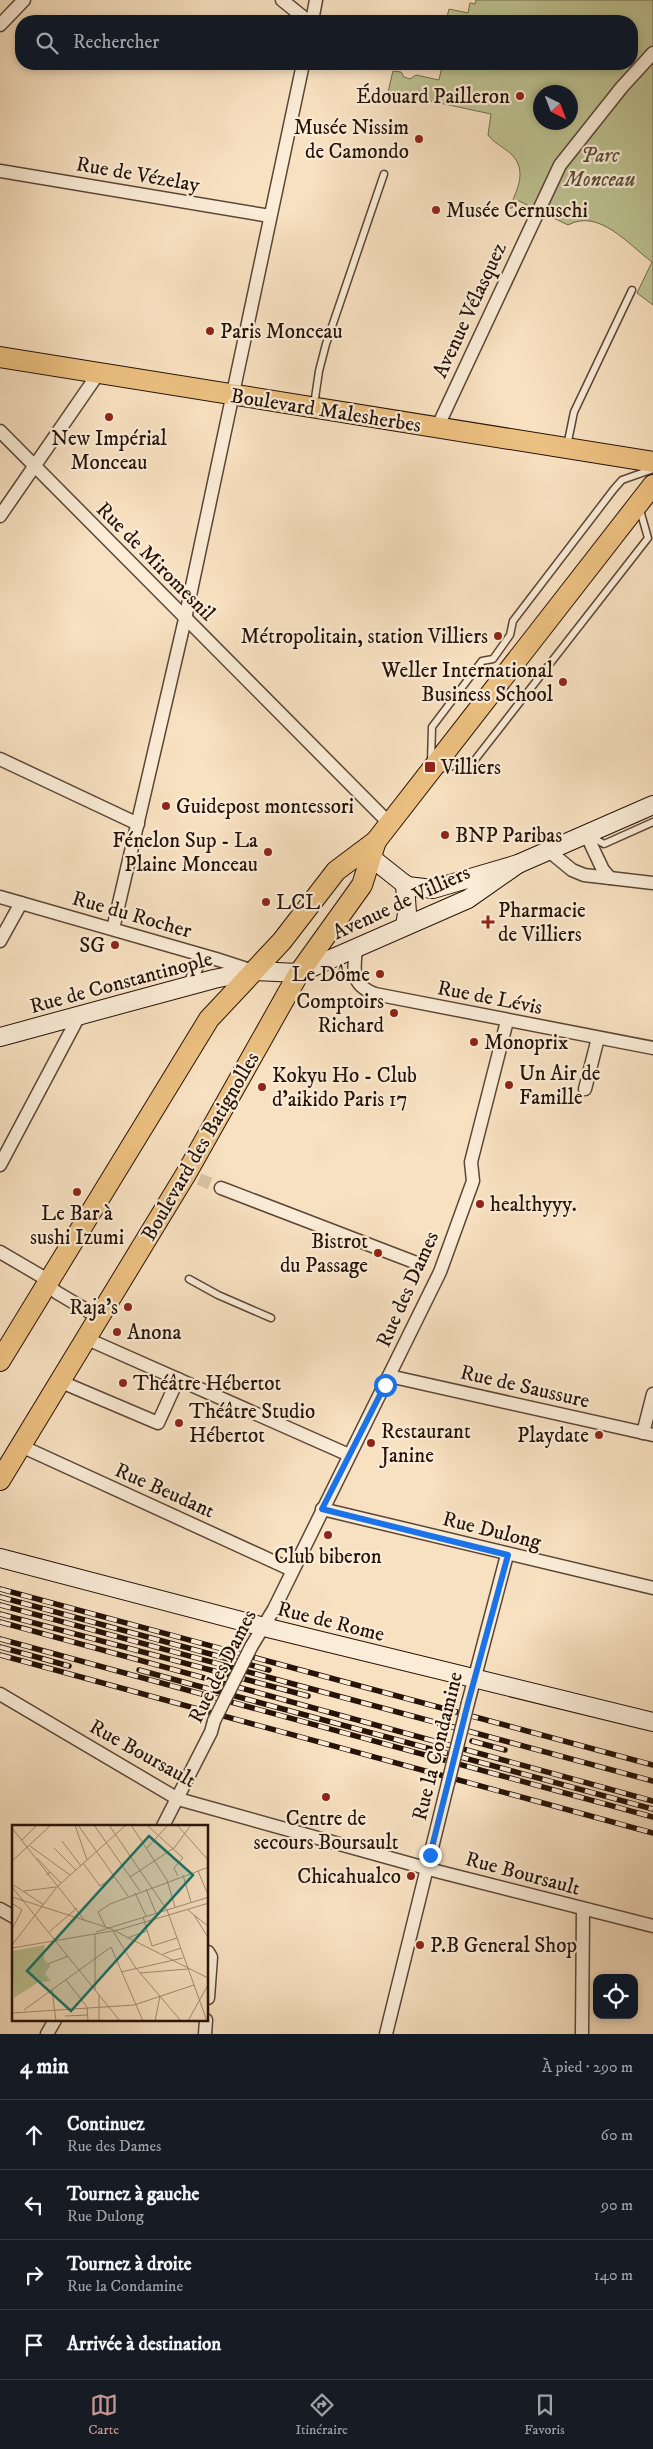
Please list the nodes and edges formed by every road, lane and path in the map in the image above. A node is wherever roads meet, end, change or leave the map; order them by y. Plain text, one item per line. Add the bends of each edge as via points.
1 (24, 0) edge
2 (282, 0) edge
3 (316, 0) edge
4 (301, 15) edge
5 (313, 15) edge
6 (0, 25) edge
7 (653, 53) edge
8 (638, 69) edge
9 (301, 70) edge
10 (638, 70) edge
11 (0, 171) edge
12 (384, 174) dead end
13 (270, 216) junction
14 (632, 290) dead end
15 (0, 357) edge
16 (98, 374) junction
17 (232, 395) junction
18 (314, 408) junction
19 (437, 428) junction
20 (0, 431) edge
21 (566, 449) junction
22 (653, 462) edge
23 (34, 467) junction
24 (653, 469) edge
25 (653, 485) edge
26 (638, 505) junction
27 (0, 516) edge
28 (185, 619) junction
29 (510, 652) junction
30 (0, 759) edge
31 (431, 771) junction
32 (653, 805) edge
33 (653, 822) edge
34 (138, 824) junction
35 (390, 824) junction
36 (586, 834) junction
37 (370, 850) junction
38 (550, 851) junction
39 (518, 864) junction
40 (610, 878) junction
41 (653, 883) edge
42 (404, 884) junction
43 (0, 897) edge
44 (21, 903) junction
45 (405, 926) junction
46 (113, 929) junction
47 (0, 941) edge
48 (356, 948) junction
49 (201, 955) junction
50 (253, 971) junction
51 (299, 973) junction
52 (190, 985) junction
53 (79, 1016) junction
54 (507, 1021) junction
55 (0, 1037) edge
56 (598, 1038) junction
57 (653, 1048) edge
58 (585, 1089) dead end
59 (0, 1165) edge
60 (221, 1188) tunnel mouth
61 (0, 1252) edge
62 (414, 1262) tunnel mouth
63 (189, 1279) dead end
64 (47, 1282) junction
65 (98, 1317) junction
66 (271, 1318) dead end
67 (85, 1338) junction
68 (0, 1361) edge
69 (389, 1376) junction
70 (178, 1379) junction
71 (59, 1381) junction
72 (653, 1394) edge
73 (648, 1434) edge
74 (21, 1446) junction
75 (349, 1455) junction
76 (0, 1480) edge
77 (322, 1509) junction
78 (508, 1555) junction
79 (0, 1558) edge
80 (292, 1570) junction
81 (653, 1588) edge
82 (264, 1628) junction
83 (474, 1678) junction
84 (0, 1694) edge
85 (653, 1722) edge
86 (178, 1799) junction
87 (164, 1825) edge
88 (427, 1867) junction
89 (0, 1909) edge
90 (582, 1910) junction
91 (12, 1916) edge
92 (653, 1926) edge
93 (209, 1954) edge
94 (209, 1984) edge
95 (54, 2022) edge
96 (47, 2034) edge
97 (386, 2034) edge
98 (582, 2034) edge

1 - 6 street
2 - 4 street
3 - 5 street
7 - 8 street, Avenue Vélasquez
9 - 13 street
10 - 19 street, Avenue Vélasquez via 566,156
11 - 13 street, Rue de Vézelay
12 - 18 lane via 326,344 318,371
13 - 17 street
14 - 21 lane via 574,412
15 - 16 main road, Boulevard Malesherbes
16 - 17 main road, Boulevard Malesherbes
16 - 23 street
17 - 18 main road, Boulevard Malesherbes
17 - 28 street
18 - 19 main road, Boulevard Malesherbes
19 - 21 main road, Boulevard Malesherbes
20 - 23 street, Rue de Miromesnil
21 - 22 main road, Boulevard Malesherbes
23 - 27 street
23 - 28 street, Rue de Miromesnil
24 - 29 lane via 622,480 614,489 513,621
25 - 26 main road
26 - 29 main road
26 - 31 lane via 648,538 474,761
28 - 34 street
28 - 35 street, Rue de Miromesnil
29 - 31 main road
29 - 31 lane via 482,661 432,727
30 - 34 street
31 - 35 main road
32 - 36 main road, Avenue de Villiers
33 - 36 lane via 604,844
34 - 46 street
35 - 37 main road
36 - 38 main road, Avenue de Villiers
36 - 40 street
37 - 42 main road, Avenue de Villiers
37 - 50 main road via 336,870 282,940
37 - 51 main road, Boulevard des Batignolles via 362,885
38 - 39 main road, Avenue de Villiers
38 - 40 street via 572,870
39 - 42 main road, Avenue de Villiers via 433,889 415,889
39 - 45 main road, Avenue de Villiers via 468,899
40 - 41 street
42 - 45 main road
43 - 44 street, Rue du Rocher
44 - 46 street, Rue du Rocher
44 - 47 street
45 - 48 main road, Avenue de Villiers
46 - 49 street, Rue du Rocher
48 - 51 main road, Avenue de Villiers
48 - 54 street, Rue de Lévis via 355,975 364,990
49 - 50 street, Rue du Rocher
49 - 52 street
50 - 51 main road, Rue de Constantinople
50 - 52 main road, Rue de Constantinople
50 - 64 main road via 209,1019
51 - 65 main road, Boulevard des Batignolles via 144,1253
52 - 53 main road, Rue de Constantinople
53 - 55 main road, Rue de Constantinople
53 - 59 street
54 - 56 street, Rue de Lévis
54 - 69 street, Rue des Dames via 471,1162 473,1181 440,1272
56 - 57 street, Rue de Lévis
56 - 58 street
60 - 62 street
61 - 64 street
63 - 66 lane
64 - 65 street via 56,1292
64 - 68 main road
65 - 67 main road, Boulevard des Batignolles
67 - 70 street
67 - 71 main road, Boulevard des Batignolles
69 - 73 street, Rue de Saussure
69 - 75 street, Rue des Dames
70 - 71 street via 158,1423
70 - 75 street
71 - 74 main road, Boulevard des Batignolles
72 - 73 street
74 - 76 main road, Boulevard des Batignolles
74 - 80 street, Rue Beudant
75 - 77 street, Rue des Dames
77 - 78 street, Rue Dulong
77 - 80 street, Rue des Dames
78 - 81 street, Rue Dulong
78 - 83 street, Rue la Condamine
79 - 82 main road, Rue de Rome
80 - 82 street, Rue des Dames
82 - 83 main road, Rue de Rome
82 - 86 street, Rue des Dames, bridge via 214,1720
83 - 85 main road, Rue de Rome
83 - 88 street, Rue la Condamine, bridge
84 - 86 street, Rue Boursault
86 - 87 street, Rue des Dames
86 - 88 street, Rue Boursault
88 - 90 street, Rue Boursault
88 - 97 street, Rue la Condamine
89 - 91 street
90 - 92 street, Rue Boursault
90 - 98 street
93 - 94 street
95 - 96 street

